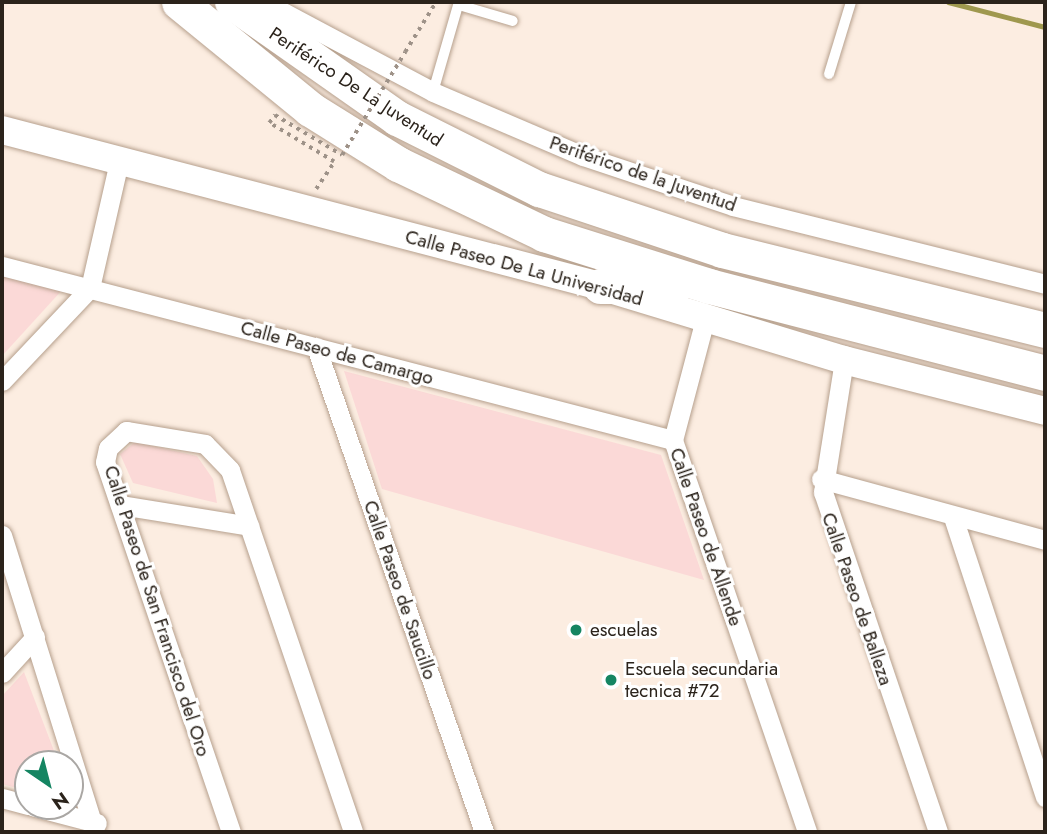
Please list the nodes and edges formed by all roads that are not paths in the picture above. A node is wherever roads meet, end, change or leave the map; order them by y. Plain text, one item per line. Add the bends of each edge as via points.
1 (178, 2) edge
2 (232, 2) edge
3 (264, 2) edge
4 (851, 2) edge
5 (459, 3) edge
6 (513, 21) dead end
7 (829, 74) dead end
8 (433, 92) junction
9 (2, 130) edge
10 (119, 161) junction
11 (2, 267) edge
12 (1045, 284) edge
13 (600, 286) joint
14 (90, 288) junction
15 (707, 303) junction
16 (1045, 330) edge
17 (316, 347) junction
18 (844, 360) junction
19 (1045, 373) edge
20 (2, 381) edge
21 (1045, 411) edge
22 (673, 440) junction
23 (821, 480) junction
24 (120, 505) junction
25 (953, 517) junction
26 (249, 526) junction
27 (2, 534) edge
28 (1045, 540) edge
29 (36, 637) junction
30 (2, 673) edge
31 (1045, 797) edge
32 (73, 820) edge
33 (96, 828) edge
34 (230, 832) edge
35 (353, 832) edge
36 (484, 832) edge
37 (807, 832) edge
38 (937, 832) edge

1 - 15 highway, Periférico De La Juventud via 310,109 398,164 544,234
2 - 16 highway, Periférico De La Juventud via 305,59 457,152 607,215 722,250
3 - 8 street, Periférico de la Juventud
4 - 7 lane
5 - 6 lane
5 - 8 lane
8 - 12 street, Periférico de la Juventud via 665,185
9 - 10 street, Calle Paseo De La Universidad
10 - 13 street, Calle Paseo De La Universidad
10 - 14 street
11 - 14 street, Calle Paseo de Camargo
13 - 15 highway
14 - 17 street, Calle Paseo de Camargo
14 - 20 street
15 - 18 street
15 - 19 highway
15 - 22 street, Calle Paseo de Allende
17 - 22 street, Calle Paseo de Camargo
17 - 36 street, Calle Paseo de Saucillo
18 - 21 street
18 - 23 street, Calle Paseo de Balleza
22 - 37 street, Calle Paseo de Allende
23 - 25 street
23 - 38 street, Calle Paseo de Balleza
24 - 26 street
24 - 26 street, Calle Paseo de San Francisco del Oro via 106,455 126,431 212,448 230,470
24 - 34 street, Calle Paseo de San Francisco del Oro
25 - 28 street
25 - 31 street
26 - 35 street, Calle Paseo de San Francisco del Oro
27 - 29 street
29 - 30 street
29 - 33 street
32 - 33 street

